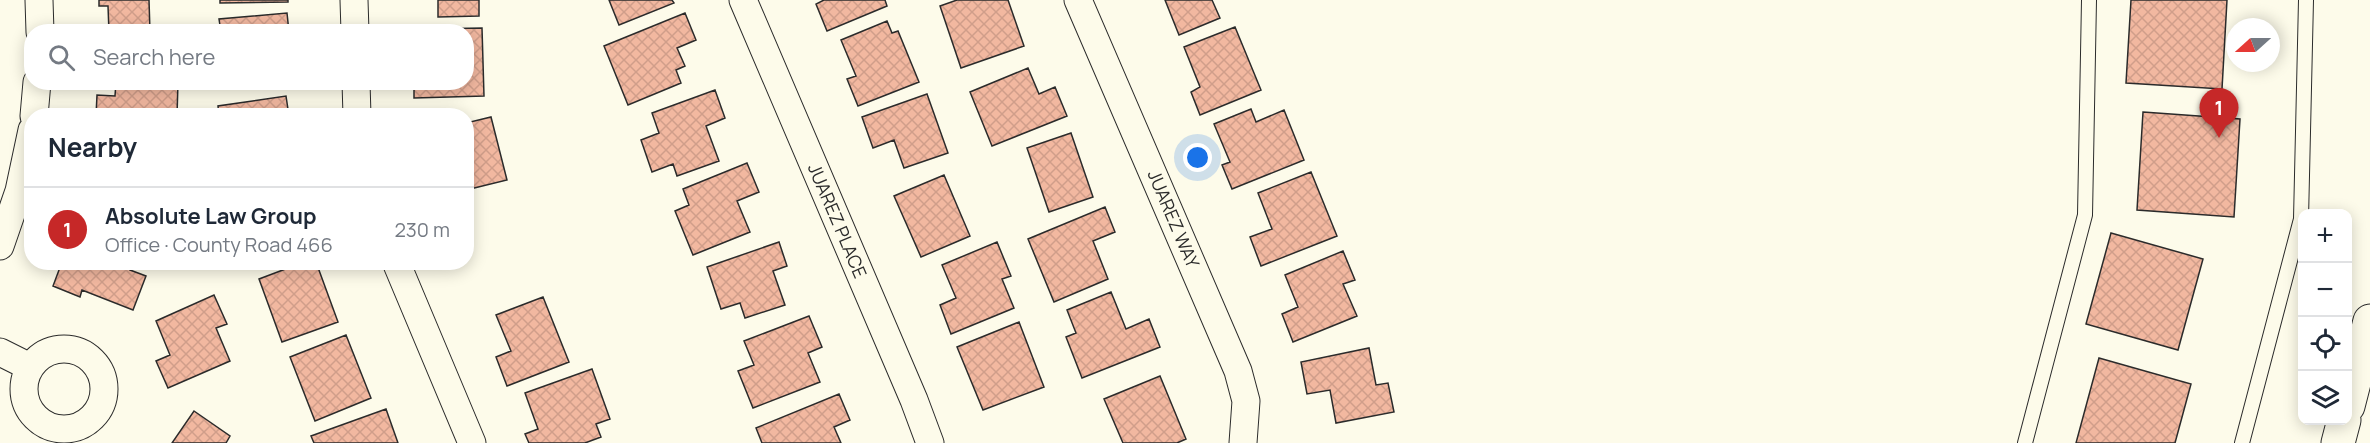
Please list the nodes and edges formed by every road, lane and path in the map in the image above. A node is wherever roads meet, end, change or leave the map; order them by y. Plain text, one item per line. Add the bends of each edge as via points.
1 (39, 0) edge
2 (354, 0) edge
3 (743, 0) edge
4 (1078, 0) edge
5 (2089, 0) edge
6 (2306, 0) edge
7 (40, 24) edge
8 (354, 24) edge
9 (36, 90) edge
10 (356, 90) edge
11 (35, 108) edge
12 (357, 108) edge
13 (24, 168) edge
14 (0, 246) edge
15 (399, 270) edge
16 (2370, 321) edge
17 (0, 352) edge
18 (30, 367) dead end
19 (2352, 391) edge
20 (2343, 425) edge
21 (472, 443) edge
22 (930, 443) edge
23 (1244, 443) edge
24 (2025, 443) edge
25 (2242, 443) edge
26 (2338, 443) edge

1 - 7 street
2 - 8 street
3 - 22 street, JUAREZ PLACE
4 - 23 street, JUAREZ WAY via 1238,371 1246,400
5 - 24 lane via 2085,215
6 - 25 lane via 2301,219
9 - 11 street
10 - 12 street
13 - 14 street
15 - 21 street
16 - 19 main road
17 - 18 street
20 - 26 main road

